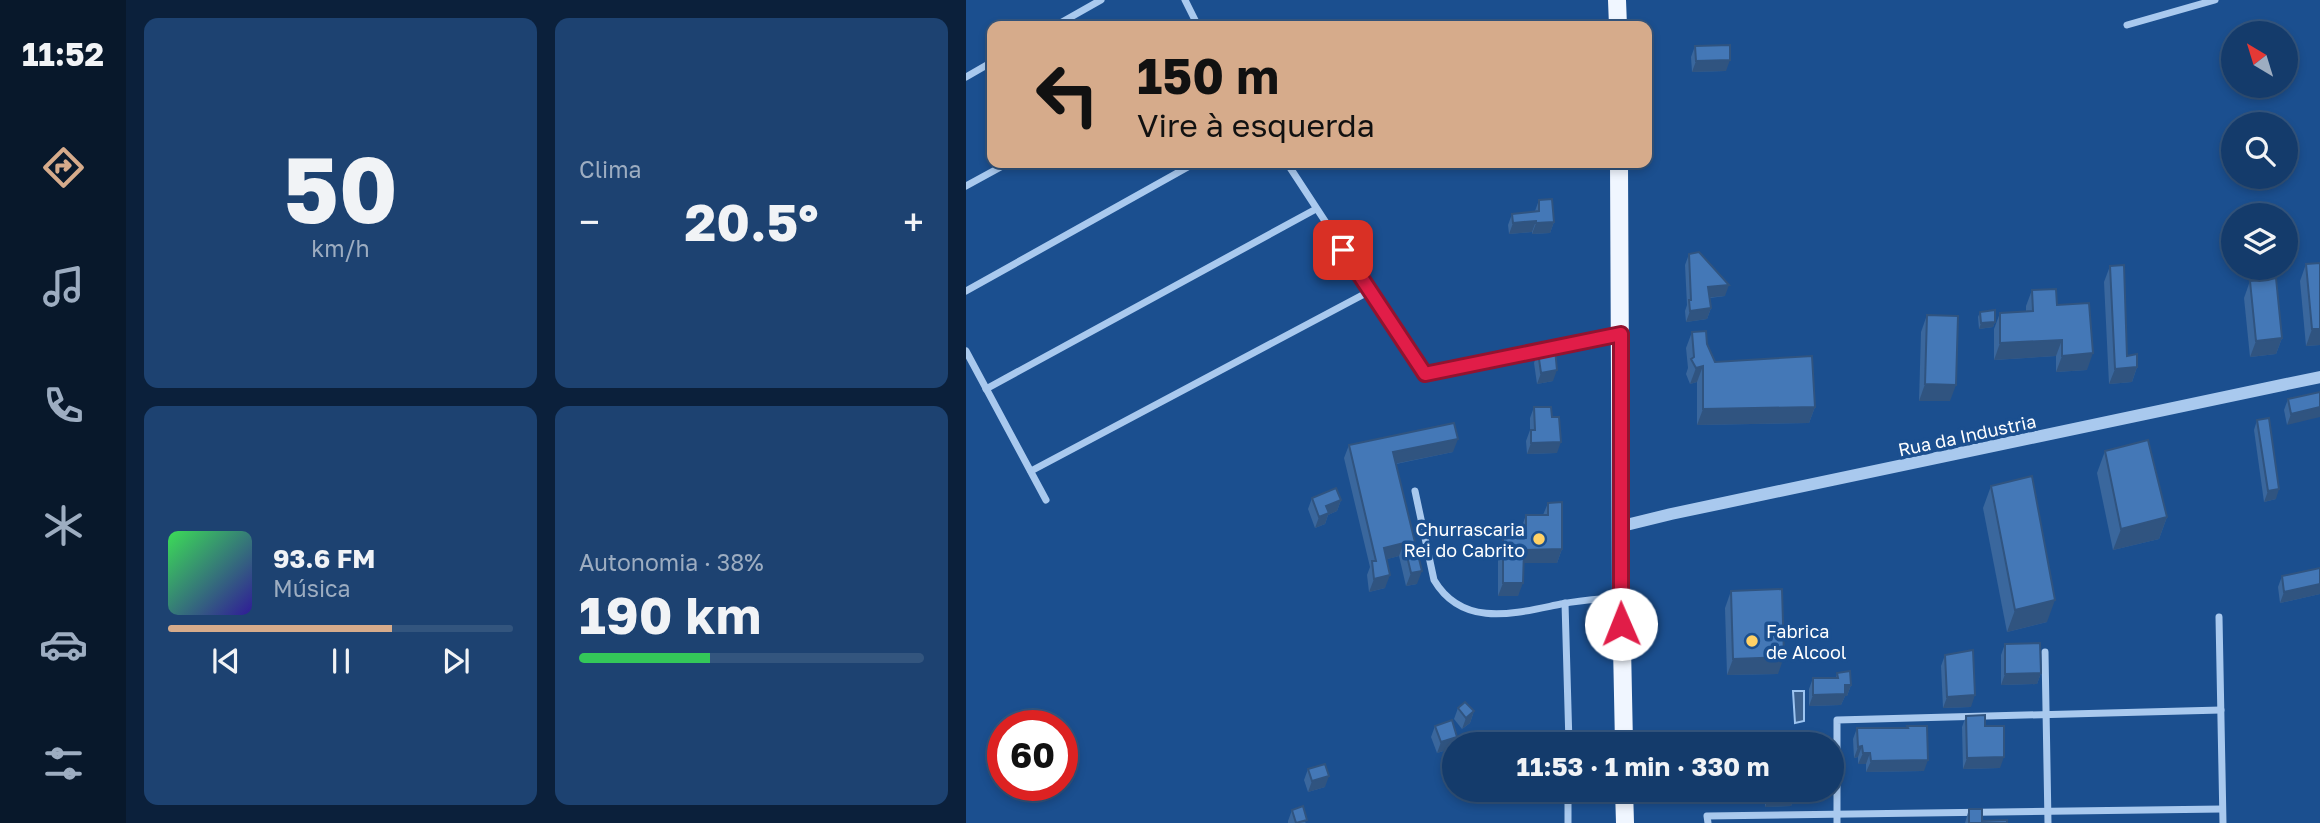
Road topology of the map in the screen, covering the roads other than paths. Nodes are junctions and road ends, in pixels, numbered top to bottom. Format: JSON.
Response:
{"nodes":[{"id":1,"x":1101,"y":0,"type":"edge"},
{"id":2,"x":1185,"y":0,"type":"edge"},
{"id":3,"x":1617,"y":0,"type":"edge"},
{"id":4,"x":2215,"y":0,"type":"edge"},
{"id":5,"x":1064,"y":21,"type":"edge"},
{"id":6,"x":1196,"y":21,"type":"edge"},
{"id":7,"x":1618,"y":21,"type":"edge"},
{"id":8,"x":2127,"y":25,"type":"dead end"},
{"id":9,"x":987,"y":65,"type":"edge"},
{"id":10,"x":966,"y":76,"type":"edge"},
{"id":11,"x":999,"y":168,"type":"edge"},
{"id":12,"x":1186,"y":168,"type":"edge"},
{"id":13,"x":1290,"y":168,"type":"edge"},
{"id":14,"x":1619,"y":168,"type":"edge"},
{"id":15,"x":966,"y":186,"type":"edge"},
{"id":16,"x":1315,"y":209,"type":"junction"},
{"id":17,"x":966,"y":291,"type":"edge"},
{"id":18,"x":1370,"y":292,"type":"junction"},
{"id":19,"x":1621,"y":334,"type":"junction"},
{"id":20,"x":966,"y":351,"type":"edge"},
{"id":21,"x":2320,"y":377,"type":"edge"},
{"id":22,"x":986,"y":388,"type":"junction"},
{"id":23,"x":1031,"y":471,"type":"junction"},
{"id":24,"x":1415,"y":491,"type":"dead end"},
{"id":25,"x":1046,"y":500,"type":"dead end"},
{"id":26,"x":1622,"y":526,"type":"junction"},
{"id":27,"x":1620,"y":597,"type":"junction"},
{"id":28,"x":1564,"y":603,"type":"junction"},
{"id":29,"x":2219,"y":617,"type":"dead end"},
{"id":30,"x":2045,"y":652,"type":"dead end"},
{"id":31,"x":2221,"y":710,"type":"junction"},
{"id":32,"x":2047,"y":716,"type":"junction"},
{"id":33,"x":1569,"y":732,"type":"edge"},
{"id":34,"x":1624,"y":732,"type":"edge"},
{"id":35,"x":1569,"y":802,"type":"edge"},
{"id":36,"x":1624,"y":802,"type":"edge"},
{"id":37,"x":2048,"y":810,"type":"junction"},
{"id":38,"x":2222,"y":810,"type":"junction"},
{"id":39,"x":1837,"y":813,"type":"junction"},
{"id":40,"x":1568,"y":823,"type":"edge"},
{"id":41,"x":1625,"y":823,"type":"edge"},
{"id":42,"x":1708,"y":823,"type":"edge"},
{"id":43,"x":1837,"y":823,"type":"edge"},
{"id":44,"x":2048,"y":823,"type":"edge"},
{"id":45,"x":2223,"y":823,"type":"edge"}],
"edges":[{"from":1,"to":5,"type":"street"},
{"from":2,"to":6,"type":"street"},
{"from":3,"to":7,"type":"main road"},
{"from":4,"to":8,"type":"street"},
{"from":9,"to":10,"type":"street"},
{"from":11,"to":15,"type":"street"},
{"from":12,"to":17,"type":"street"},
{"from":13,"to":16,"type":"street"},
{"from":14,"to":19,"type":"main road"},
{"from":16,"to":18,"type":"street"},
{"from":16,"to":22,"type":"street"},
{"from":18,"to":19,"type":"street"},
{"from":18,"to":23,"type":"street"},
{"from":19,"to":26,"type":"main road"},
{"from":20,"to":22,"type":"street"},
{"from":21,"to":26,"type":"street","name":"Rua da Industria"},
{"from":22,"to":23,"type":"street"},
{"from":23,"to":25,"type":"street"},
{"from":24,"to":28,"type":"street"},
{"from":26,"to":27,"type":"main road"},
{"from":27,"to":28,"type":"street"},
{"from":27,"to":34,"type":"main road"},
{"from":28,"to":33,"type":"street"},
{"from":29,"to":31,"type":"street"},
{"from":30,"to":32,"type":"street"},
{"from":31,"to":32,"type":"street"},
{"from":31,"to":38,"type":"street"},
{"from":32,"to":37,"type":"street"},
{"from":32,"to":39,"type":"street"},
{"from":35,"to":40,"type":"street"},
{"from":36,"to":41,"type":"main road"},
{"from":37,"to":38,"type":"street"},
{"from":37,"to":39,"type":"street"},
{"from":37,"to":44,"type":"street"},
{"from":38,"to":45,"type":"street"},
{"from":39,"to":42,"type":"street"},
{"from":39,"to":43,"type":"street"}]}
